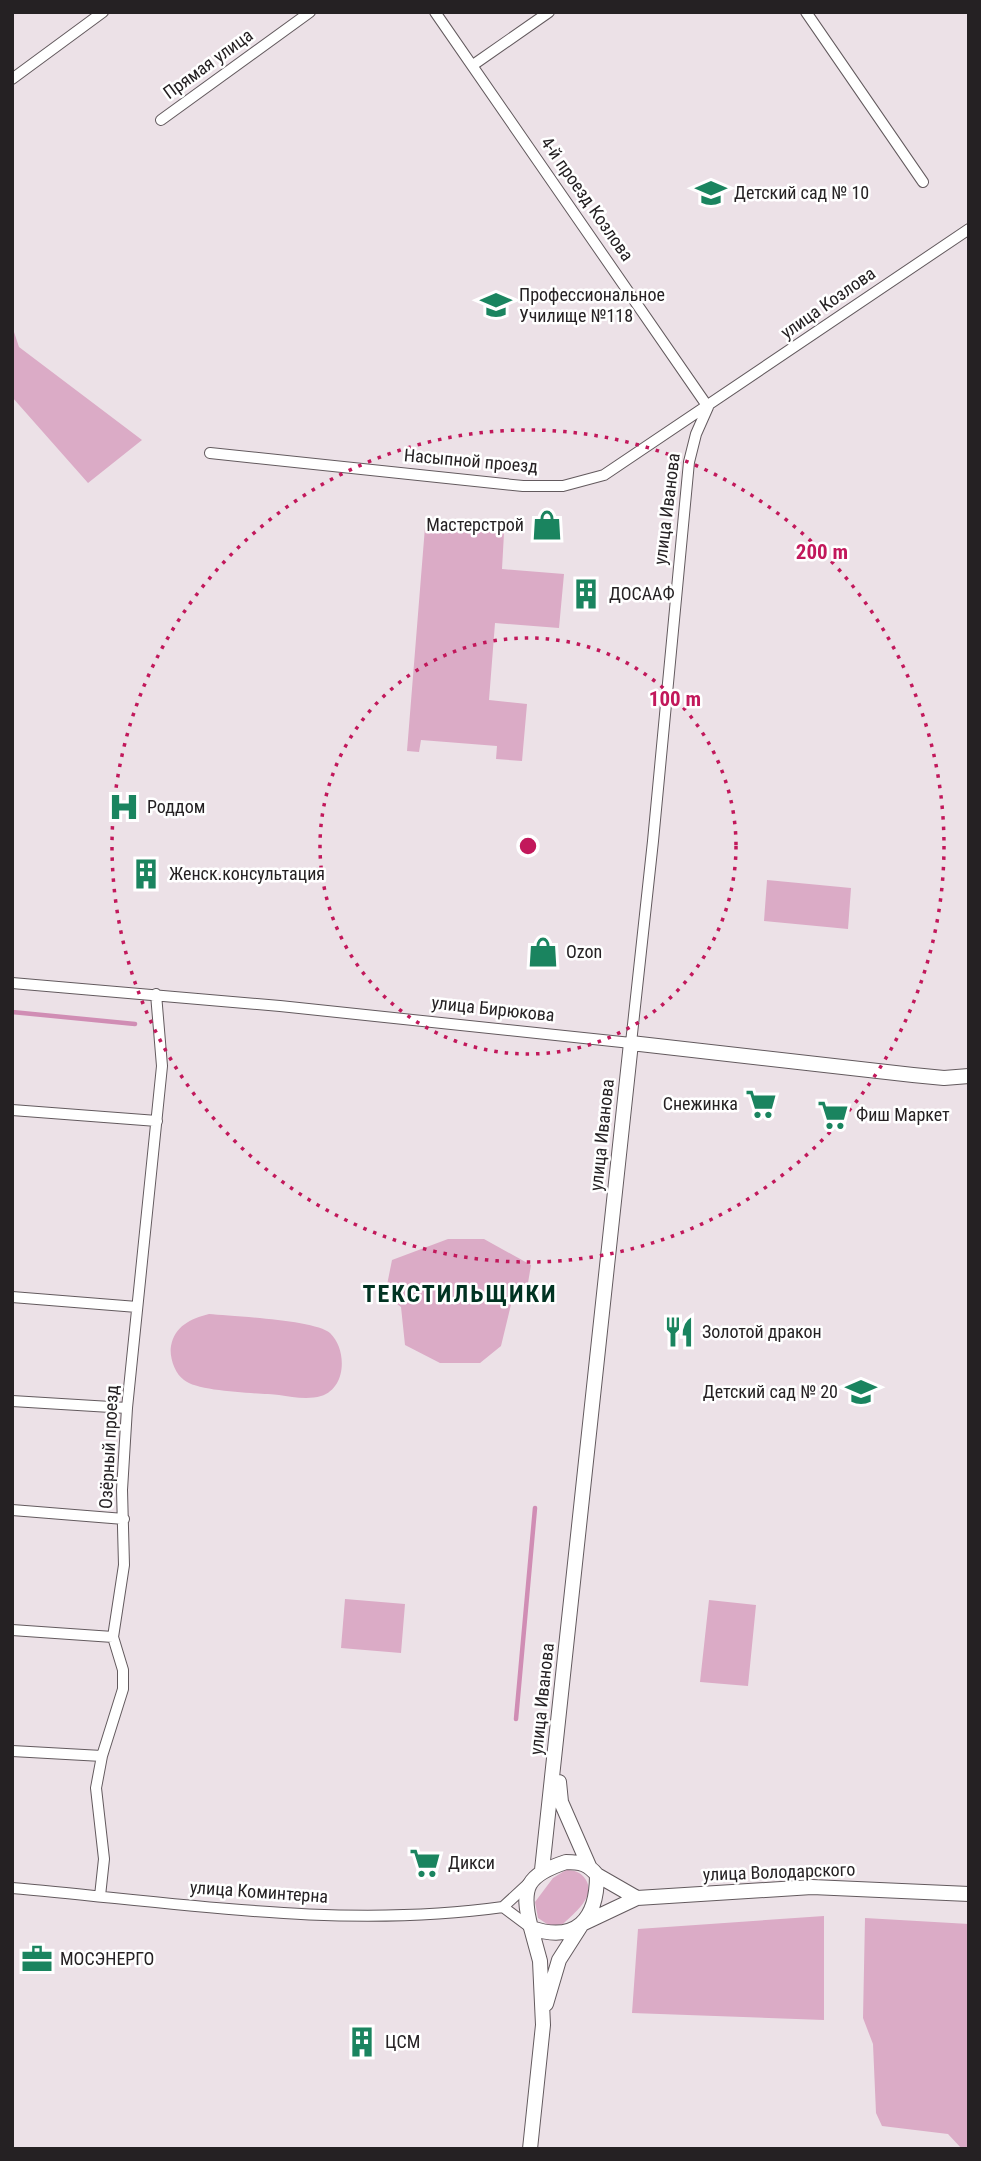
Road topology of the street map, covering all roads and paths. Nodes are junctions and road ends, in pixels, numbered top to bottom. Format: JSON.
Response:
{"nodes":[{"id":1,"x":103,"y":12,"type":"edge"},
{"id":2,"x":310,"y":12,"type":"edge"},
{"id":3,"x":435,"y":12,"type":"edge"},
{"id":4,"x":549,"y":12,"type":"edge"},
{"id":5,"x":806,"y":12,"type":"edge"},
{"id":6,"x":473,"y":65,"type":"junction"},
{"id":7,"x":12,"y":79,"type":"edge"},
{"id":8,"x":161,"y":120,"type":"dead end"},
{"id":9,"x":923,"y":182,"type":"dead end"},
{"id":10,"x":969,"y":229,"type":"edge"},
{"id":11,"x":708,"y":407,"type":"junction"},
{"id":12,"x":210,"y":453,"type":"dead end"},
{"id":13,"x":12,"y":984,"type":"edge"},
{"id":14,"x":156,"y":994,"type":"junction"},
{"id":15,"x":631,"y":1043,"type":"junction"},
{"id":16,"x":969,"y":1076,"type":"edge"},
{"id":17,"x":12,"y":1110,"type":"edge"},
{"id":18,"x":157,"y":1121,"type":"junction"},
{"id":19,"x":12,"y":1297,"type":"edge"},
{"id":20,"x":138,"y":1307,"type":"junction"},
{"id":21,"x":12,"y":1401,"type":"edge"},
{"id":22,"x":127,"y":1408,"type":"junction"},
{"id":23,"x":12,"y":1510,"type":"edge"},
{"id":24,"x":124,"y":1519,"type":"junction"},
{"id":25,"x":12,"y":1630,"type":"edge"},
{"id":26,"x":113,"y":1637,"type":"junction"},
{"id":27,"x":12,"y":1751,"type":"edge"},
{"id":28,"x":556,"y":1752,"type":"junction"},
{"id":29,"x":102,"y":1756,"type":"junction"},
{"id":30,"x":593,"y":1870,"type":"junction"},
{"id":31,"x":537,"y":1875,"type":"junction"},
{"id":32,"x":12,"y":1888,"type":"edge"},
{"id":33,"x":969,"y":1894,"type":"edge"},
{"id":34,"x":100,"y":1896,"type":"junction"},
{"id":35,"x":636,"y":1898,"type":"junction"},
{"id":36,"x":503,"y":1907,"type":"junction"},
{"id":37,"x":582,"y":1924,"type":"junction"},
{"id":38,"x":531,"y":1928,"type":"junction"},
{"id":39,"x":542,"y":2017,"type":"junction"},
{"id":40,"x":530,"y":2149,"type":"edge"}],
"edges":[{"from":1,"to":7,"type":"street"},
{"from":2,"to":8,"type":"street","name":"Прямая улица"},
{"from":3,"to":6,"type":"street","name":"4-й проезд Козлова"},
{"from":4,"to":6,"type":"street"},
{"from":5,"to":9,"type":"street"},
{"from":6,"to":11,"type":"street","name":"4-й проезд Козлова"},
{"from":10,"to":11,"type":"street","name":"улица Козлова"},
{"from":11,"to":12,"type":"street","name":"Насыпной проезд"},
{"from":11,"to":15,"type":"street","name":"улица Иванова"},
{"from":13,"to":14,"type":"street","name":"улица Бирюкова"},
{"from":14,"to":15,"type":"street","name":"улица Бирюкова"},
{"from":14,"to":18,"type":"street","name":"Озёрный проезд"},
{"from":15,"to":16,"type":"street","name":"улица Бирюкова"},
{"from":15,"to":28,"type":"street","name":"улица Иванова"},
{"from":17,"to":18,"type":"street"},
{"from":18,"to":20,"type":"street","name":"Озёрный проезд"},
{"from":19,"to":20,"type":"street"},
{"from":20,"to":22,"type":"street","name":"Озёрный проезд"},
{"from":21,"to":22,"type":"street"},
{"from":22,"to":24,"type":"street","name":"Озёрный проезд"},
{"from":23,"to":24,"type":"street"},
{"from":24,"to":26,"type":"street","name":"Озёрный проезд"},
{"from":25,"to":26,"type":"street"},
{"from":26,"to":29,"type":"street","name":"Озёрный проезд"},
{"from":27,"to":29,"type":"street"},
{"from":28,"to":30,"type":"street"},
{"from":28,"to":31,"type":"street","name":"улица Иванова"},
{"from":29,"to":34,"type":"street","name":"Озёрный проезд"},
{"from":30,"to":31,"type":"street"},
{"from":30,"to":35,"type":"street"},
{"from":30,"to":37,"type":"street"},
{"from":31,"to":36,"type":"street"},
{"from":31,"to":38,"type":"street"},
{"from":32,"to":34,"type":"street","name":"улица Коминтерна"},
{"from":33,"to":35,"type":"street","name":"улица Володарского"},
{"from":34,"to":36,"type":"street","name":"улица Коминтерна"},
{"from":35,"to":37,"type":"street"},
{"from":36,"to":38,"type":"street"},
{"from":37,"to":38,"type":"street"},
{"from":37,"to":39,"type":"street"},
{"from":38,"to":39,"type":"street"},
{"from":39,"to":40,"type":"street"}]}
